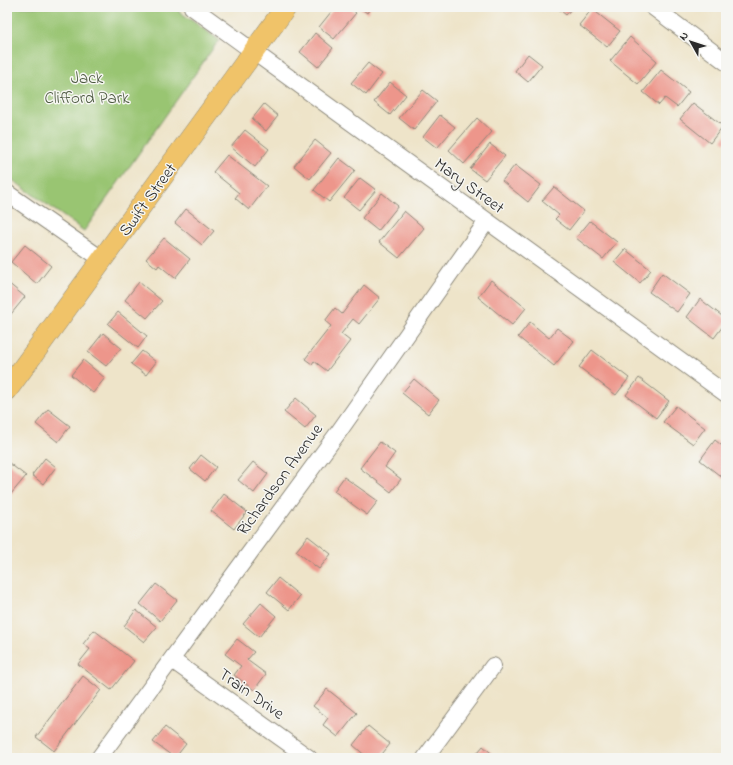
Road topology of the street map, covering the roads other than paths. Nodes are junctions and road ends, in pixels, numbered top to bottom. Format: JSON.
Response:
{"nodes":[{"id":1,"x":192,"y":7,"type":"edge"},
{"id":2,"x":286,"y":7,"type":"edge"},
{"id":3,"x":653,"y":7,"type":"edge"},
{"id":4,"x":254,"y":52,"type":"junction"},
{"id":5,"x":726,"y":62,"type":"edge"},
{"id":6,"x":7,"y":193,"type":"edge"},
{"id":7,"x":487,"y":221,"type":"junction"},
{"id":8,"x":103,"y":260,"type":"junction"},
{"id":9,"x":7,"y":390,"type":"edge"},
{"id":10,"x":726,"y":394,"type":"edge"},
{"id":11,"x":172,"y":660,"type":"junction"},
{"id":12,"x":493,"y":666,"type":"dead end"},
{"id":13,"x":99,"y":758,"type":"edge"},
{"id":14,"x":309,"y":758,"type":"edge"},
{"id":15,"x":425,"y":758,"type":"edge"}],
"edges":[{"from":1,"to":4,"type":"street","name":"Mary Street"},
{"from":2,"to":4,"type":"main road","name":"Swift Street"},
{"from":3,"to":5,"type":"street"},
{"from":4,"to":7,"type":"street","name":"Mary Street"},
{"from":4,"to":8,"type":"main road","name":"Swift Street"},
{"from":6,"to":8,"type":"street"},
{"from":7,"to":10,"type":"street","name":"Mary Street"},
{"from":7,"to":11,"type":"street","name":"Richardson Avenue"},
{"from":8,"to":9,"type":"main road","name":"Swift Street"},
{"from":11,"to":13,"type":"street","name":"Richardson Avenue"},
{"from":11,"to":14,"type":"street","name":"Train Drive"},
{"from":12,"to":15,"type":"street"}]}
